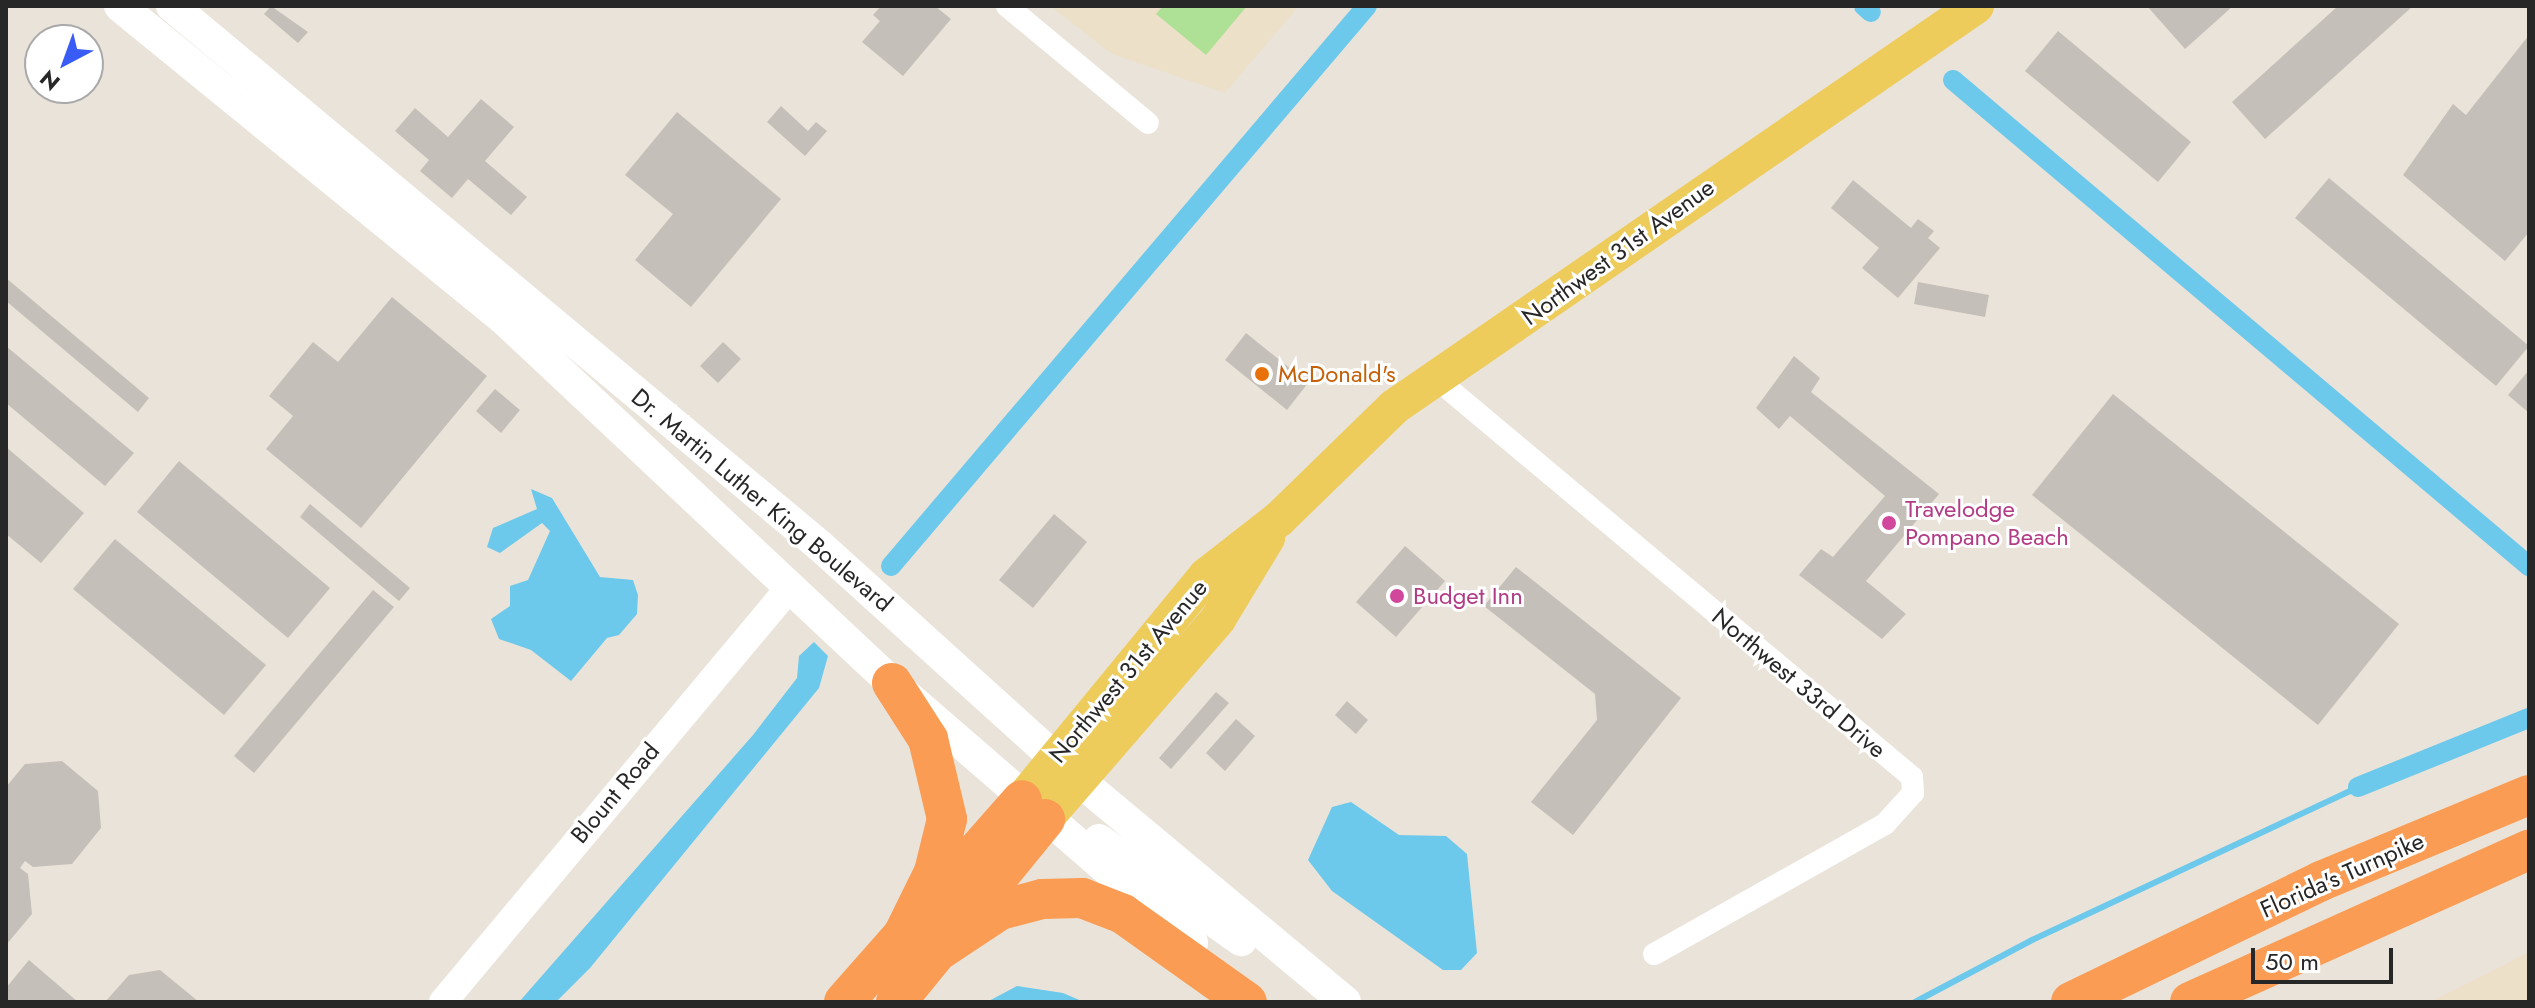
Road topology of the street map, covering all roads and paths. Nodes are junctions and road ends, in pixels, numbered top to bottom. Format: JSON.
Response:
{"nodes":[{"id":1,"x":120,"y":6,"type":"edge"},
{"id":2,"x":172,"y":6,"type":"edge"},
{"id":3,"x":1007,"y":6,"type":"edge"},
{"id":4,"x":1976,"y":6,"type":"edge"},
{"id":5,"x":1148,"y":123,"type":"dead end"},
{"id":6,"x":271,"y":130,"type":"junction"},
{"id":7,"x":383,"y":180,"type":"junction"},
{"id":8,"x":355,"y":198,"type":"junction"},
{"id":9,"x":478,"y":259,"type":"junction"},
{"id":10,"x":1439,"y":381,"type":"junction"},
{"id":11,"x":791,"y":586,"type":"junction"},
{"id":12,"x":892,"y":683,"type":"junction"},
{"id":13,"x":1067,"y":769,"type":"junction"},
{"id":14,"x":2529,"y":795,"type":"edge"},
{"id":15,"x":1034,"y":810,"type":"junction"},
{"id":16,"x":2529,"y":850,"type":"edge"},
{"id":17,"x":901,"y":939,"type":"junction"},
{"id":18,"x":941,"y":949,"type":"junction"},
{"id":19,"x":1654,"y":954,"type":"dead end"},
{"id":20,"x":1340,"y":998,"type":"edge"},
{"id":21,"x":443,"y":1002,"type":"edge"},
{"id":22,"x":844,"y":1002,"type":"edge"},
{"id":23,"x":896,"y":1002,"type":"edge"},
{"id":24,"x":1247,"y":1002,"type":"edge"},
{"id":25,"x":1262,"y":1002,"type":"edge"},
{"id":26,"x":2071,"y":1002,"type":"edge"},
{"id":27,"x":2190,"y":1002,"type":"edge"}],
"edges":[{"from":1,"to":6,"type":"main road","name":"Dr. Martin Luther King Boulevard"},
{"from":2,"to":7,"type":"main road","name":"Dr. Martin Luther King Boulevard"},
{"from":3,"to":5,"type":"street"},
{"from":4,"to":10,"type":"main road","name":"Northwest 31st Avenue"},
{"from":6,"to":7,"type":"main road"},
{"from":6,"to":8,"type":"main road","name":"Dr. Martin Luther King Boulevard"},
{"from":7,"to":9,"type":"main road","name":"Dr. Martin Luther King Boulevard"},
{"from":8,"to":9,"type":"main road"},
{"from":8,"to":11,"type":"main road","name":"Dr. Martin Luther King Boulevard"},
{"from":9,"to":13,"type":"main road","name":"Dr. Martin Luther King Boulevard"},
{"from":10,"to":13,"type":"main road","name":"Northwest 31st Avenue"},
{"from":10,"to":19,"type":"street","name":"Northwest 33rd Drive"},
{"from":11,"to":12,"type":"main road","name":"Dr. Martin Luther King Boulevard"},
{"from":11,"to":21,"type":"street","name":"Blount Road"},
{"from":12,"to":15,"type":"main road","name":"Dr. Martin Luther King Boulevard"},
{"from":12,"to":17,"type":"highway"},
{"from":13,"to":15,"type":"main road","name":"Northwest 31st Avenue"},
{"from":13,"to":20,"type":"main road","name":"Dr. Martin Luther King Boulevard"},
{"from":14,"to":26,"type":"highway","name":"Florida's Turnpike"},
{"from":15,"to":17,"type":"highway"},
{"from":15,"to":18,"type":"highway"},
{"from":15,"to":20,"type":"main road"},
{"from":15,"to":25,"type":"main road","name":"Dr. Martin Luther King Boulevard"},
{"from":16,"to":27,"type":"highway","name":"Florida's Turnpike"},
{"from":17,"to":22,"type":"highway"},
{"from":18,"to":23,"type":"highway"},
{"from":18,"to":24,"type":"highway"}]}
